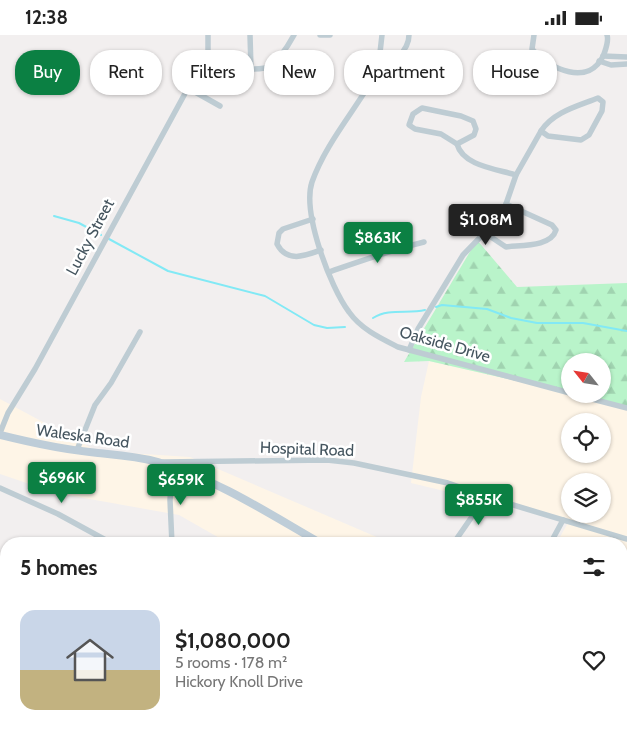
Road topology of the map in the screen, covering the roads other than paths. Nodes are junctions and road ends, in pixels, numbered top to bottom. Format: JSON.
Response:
{"nodes":[{"id":1,"x":208,"y":35,"type":"edge"},
{"id":2,"x":250,"y":35,"type":"edge"},
{"id":3,"x":294,"y":35,"type":"edge"},
{"id":4,"x":320,"y":35,"type":"edge"},
{"id":5,"x":330,"y":35,"type":"edge"},
{"id":6,"x":382,"y":35,"type":"edge"},
{"id":7,"x":409,"y":35,"type":"edge"},
{"id":8,"x":534,"y":35,"type":"edge"},
{"id":9,"x":607,"y":35,"type":"edge"},
{"id":10,"x":208,"y":50,"type":"edge"},
{"id":11,"x":250,"y":50,"type":"edge"},
{"id":12,"x":380,"y":50,"type":"edge"},
{"id":13,"x":403,"y":50,"type":"edge"},
{"id":14,"x":627,"y":57,"type":"edge"},
{"id":15,"x":601,"y":58,"type":"junction"},
{"id":16,"x":627,"y":64,"type":"edge"},
{"id":17,"x":254,"y":68,"type":"edge"},
{"id":18,"x":362,"y":95,"type":"edge"},
{"id":19,"x":220,"y":106,"type":"dead end"},
{"id":20,"x":541,"y":131,"type":"junction"},
{"id":21,"x":458,"y":144,"type":"junction"},
{"id":22,"x":516,"y":175,"type":"junction"},
{"id":23,"x":506,"y":204,"type":"junction"},
{"id":24,"x":313,"y":219,"type":"junction"},
{"id":25,"x":485,"y":233,"type":"junction"},
{"id":26,"x":424,"y":242,"type":"dead end"},
{"id":27,"x":322,"y":250,"type":"junction"},
{"id":28,"x":329,"y":272,"type":"junction"},
{"id":29,"x":140,"y":332,"type":"dead end"},
{"id":30,"x":409,"y":350,"type":"junction"},
{"id":31,"x":561,"y":390,"type":"edge"},
{"id":32,"x":608,"y":403,"type":"edge"},
{"id":33,"x":627,"y":408,"type":"edge"},
{"id":34,"x":0,"y":434,"type":"edge"},
{"id":35,"x":77,"y":450,"type":"junction"},
{"id":36,"x":156,"y":462,"type":"junction"},
{"id":37,"x":172,"y":467,"type":"junction"},
{"id":38,"x":0,"y":488,"type":"edge"},
{"id":39,"x":487,"y":495,"type":"junction"},
{"id":40,"x":561,"y":519,"type":"edge"},
{"id":41,"x":561,"y":523,"type":"edge"},
{"id":42,"x":573,"y":523,"type":"edge"},
{"id":43,"x":100,"y":537,"type":"edge"},
{"id":44,"x":172,"y":537,"type":"edge"},
{"id":45,"x":310,"y":537,"type":"edge"},
{"id":46,"x":458,"y":537,"type":"edge"},
{"id":47,"x":554,"y":537,"type":"edge"},
{"id":48,"x":620,"y":537,"type":"edge"}],
"edges":[{"from":1,"to":10,"type":"street"},
{"from":2,"to":11,"type":"street"},
{"from":3,"to":17,"type":"street"},
{"from":4,"to":5,"type":"street"},
{"from":6,"to":12,"type":"street","name":"Oakside Drive"},
{"from":7,"to":13,"type":"street","name":"Oakside Drive"},
{"from":8,"to":15,"type":"street"},
{"from":9,"to":15,"type":"street"},
{"from":14,"to":15,"type":"street"},
{"from":15,"to":16,"type":"street"},
{"from":18,"to":24,"type":"street","name":"Oakside Drive"},
{"from":19,"to":34,"type":"street","name":"Lucky Street"},
{"from":20,"to":20,"type":"street"},
{"from":20,"to":22,"type":"street"},
{"from":21,"to":21,"type":"street"},
{"from":21,"to":22,"type":"street"},
{"from":22,"to":23,"type":"street"},
{"from":23,"to":25,"type":"street"},
{"from":23,"to":25,"type":"street"},
{"from":24,"to":27,"type":"street","name":"Oakside Drive"},
{"from":24,"to":27,"type":"street"},
{"from":25,"to":30,"type":"street"},
{"from":26,"to":28,"type":"street"},
{"from":27,"to":28,"type":"street","name":"Oakside Drive"},
{"from":28,"to":30,"type":"street","name":"Oakside Drive"},
{"from":29,"to":35,"type":"street"},
{"from":30,"to":31,"type":"street","name":"Oakside Drive"},
{"from":32,"to":33,"type":"street","name":"Oakside Drive"},
{"from":34,"to":35,"type":"main road","name":"Waleska Road"},
{"from":35,"to":36,"type":"main road","name":"Waleska Road"},
{"from":36,"to":37,"type":"main road","name":"Waleska Road"},
{"from":36,"to":39,"type":"street","name":"Hospital Road"},
{"from":37,"to":44,"type":"street"},
{"from":37,"to":45,"type":"main road","name":"Waleska Road"},
{"from":38,"to":43,"type":"street"},
{"from":39,"to":40,"type":"street","name":"Hospital Road"},
{"from":39,"to":46,"type":"street"},
{"from":41,"to":47,"type":"street"},
{"from":42,"to":48,"type":"street","name":"Hospital Road"}]}
